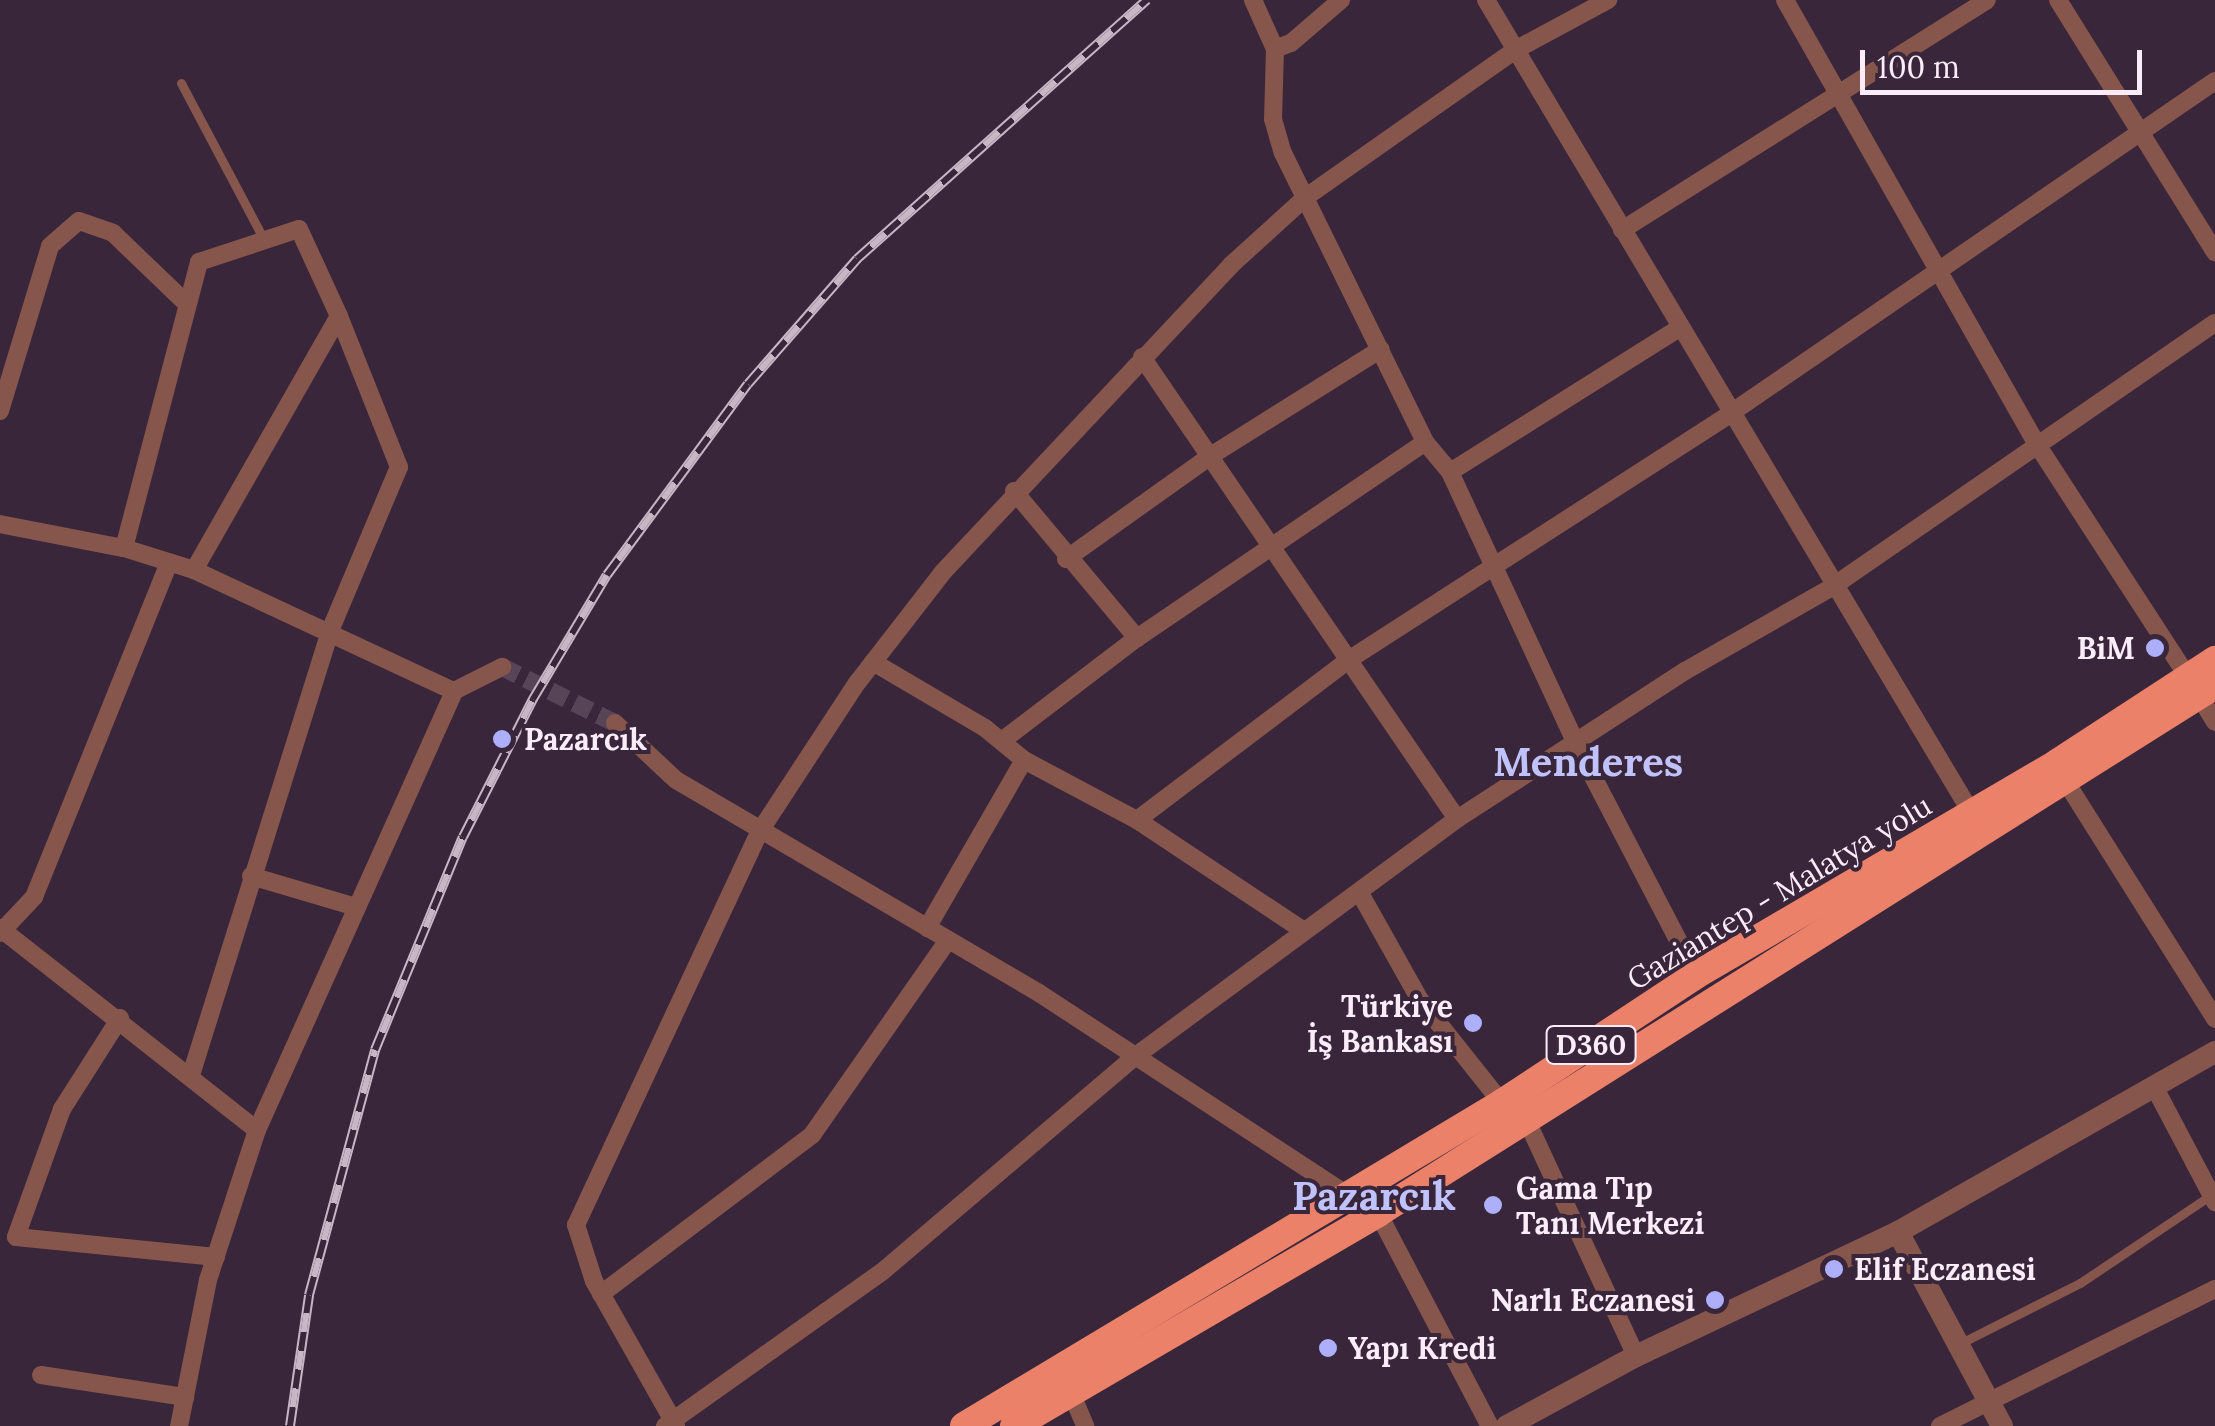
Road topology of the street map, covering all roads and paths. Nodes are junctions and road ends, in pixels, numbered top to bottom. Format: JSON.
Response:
{"nodes":[{"id":1,"x":1253,"y":0,"type":"edge"},
{"id":2,"x":1341,"y":0,"type":"edge"},
{"id":3,"x":1486,"y":0,"type":"edge"},
{"id":4,"x":1608,"y":0,"type":"edge"},
{"id":5,"x":1784,"y":0,"type":"edge"},
{"id":6,"x":1987,"y":0,"type":"edge"},
{"id":7,"x":2058,"y":0,"type":"edge"},
{"id":8,"x":1275,"y":49,"type":"junction"},
{"id":9,"x":1515,"y":50,"type":"junction"},
{"id":10,"x":2215,"y":81,"type":"edge"},
{"id":11,"x":181,"y":83,"type":"dead end"},
{"id":12,"x":1840,"y":96,"type":"junction"},
{"id":13,"x":2137,"y":135,"type":"junction"},
{"id":14,"x":1306,"y":197,"type":"junction"},
{"id":15,"x":1622,"y":230,"type":"junction"},
{"id":16,"x":264,"y":240,"type":"junction"},
{"id":17,"x":2215,"y":252,"type":"edge"},
{"id":18,"x":1938,"y":268,"type":"junction"},
{"id":19,"x":186,"y":302,"type":"junction"},
{"id":20,"x":339,"y":316,"type":"junction"},
{"id":21,"x":2215,"y":324,"type":"edge"},
{"id":22,"x":1680,"y":328,"type":"junction"},
{"id":23,"x":1381,"y":349,"type":"junction"},
{"id":24,"x":1142,"y":357,"type":"junction"},
{"id":25,"x":0,"y":412,"type":"edge"},
{"id":26,"x":1731,"y":413,"type":"junction"},
{"id":27,"x":1425,"y":442,"type":"junction"},
{"id":28,"x":2036,"y":443,"type":"junction"},
{"id":29,"x":1212,"y":455,"type":"junction"},
{"id":30,"x":1450,"y":472,"type":"junction"},
{"id":31,"x":1014,"y":490,"type":"junction"},
{"id":32,"x":0,"y":524,"type":"edge"},
{"id":33,"x":1271,"y":547,"type":"junction"},
{"id":34,"x":124,"y":548,"type":"junction"},
{"id":35,"x":1066,"y":559,"type":"junction"},
{"id":36,"x":168,"y":563,"type":"junction"},
{"id":37,"x":1492,"y":569,"type":"junction"},
{"id":38,"x":194,"y":570,"type":"junction"},
{"id":39,"x":1832,"y":587,"type":"junction"},
{"id":40,"x":330,"y":631,"type":"junction"},
{"id":41,"x":1137,"y":638,"type":"junction"},
{"id":42,"x":1350,"y":659,"type":"junction"},
{"id":43,"x":2215,"y":660,"type":"edge"},
{"id":44,"x":873,"y":662,"type":"junction"},
{"id":45,"x":502,"y":667,"type":"dead end"},
{"id":46,"x":2202,"y":688,"type":"edge"},
{"id":47,"x":454,"y":691,"type":"junction"},
{"id":48,"x":2215,"y":722,"type":"edge"},
{"id":49,"x":615,"y":724,"type":"tunnel mouth"},
{"id":50,"x":1003,"y":740,"type":"junction"},
{"id":51,"x":1576,"y":744,"type":"junction"},
{"id":52,"x":1024,"y":760,"type":"junction"},
{"id":53,"x":2066,"y":782,"type":"junction"},
{"id":54,"x":1972,"y":814,"type":"junction"},
{"id":55,"x":1457,"y":819,"type":"junction"},
{"id":56,"x":1136,"y":820,"type":"junction"},
{"id":57,"x":760,"y":831,"type":"junction"},
{"id":58,"x":250,"y":876,"type":"junction"},
{"id":59,"x":1361,"y":895,"type":"junction"},
{"id":60,"x":356,"y":908,"type":"junction"},
{"id":61,"x":927,"y":928,"type":"junction"},
{"id":62,"x":1,"y":930,"type":"edge"},
{"id":63,"x":1304,"y":932,"type":"junction"},
{"id":64,"x":948,"y":940,"type":"junction"},
{"id":65,"x":1696,"y":975,"type":"junction"},
{"id":66,"x":120,"y":1018,"type":"junction"},
{"id":67,"x":2215,"y":1019,"type":"edge"},
{"id":68,"x":2215,"y":1052,"type":"edge"},
{"id":69,"x":1137,"y":1054,"type":"junction"},
{"id":70,"x":191,"y":1075,"type":"junction"},
{"id":71,"x":2156,"y":1090,"type":"junction"},
{"id":72,"x":1502,"y":1103,"type":"junction"},
{"id":73,"x":1526,"y":1119,"type":"junction"},
{"id":74,"x":257,"y":1130,"type":"junction"},
{"id":75,"x":1345,"y":1193,"type":"junction"},
{"id":76,"x":2213,"y":1199,"type":"edge"},
{"id":77,"x":1378,"y":1213,"type":"junction"},
{"id":78,"x":1898,"y":1232,"type":"junction"},
{"id":79,"x":216,"y":1256,"type":"junction"},
{"id":80,"x":2215,"y":1289,"type":"edge"},
{"id":81,"x":601,"y":1294,"type":"junction"},
{"id":82,"x":1957,"y":1345,"type":"junction"},
{"id":83,"x":1636,"y":1356,"type":"junction"},
{"id":84,"x":42,"y":1375,"type":"dead end"},
{"id":85,"x":1070,"y":1390,"type":"junction"},
{"id":86,"x":184,"y":1397,"type":"junction"},
{"id":87,"x":1986,"y":1400,"type":"junction"},
{"id":88,"x":671,"y":1424,"type":"edge"},
{"id":89,"x":179,"y":1426,"type":"edge"},
{"id":90,"x":964,"y":1426,"type":"edge"},
{"id":91,"x":1014,"y":1426,"type":"edge"},
{"id":92,"x":1086,"y":1426,"type":"edge"},
{"id":93,"x":1490,"y":1426,"type":"edge"},
{"id":94,"x":1507,"y":1426,"type":"edge"},
{"id":95,"x":1940,"y":1426,"type":"edge"},
{"id":96,"x":2002,"y":1426,"type":"edge"}],
"edges":[{"from":1,"to":8,"type":"street"},
{"from":2,"to":8,"type":"street"},
{"from":3,"to":9,"type":"street"},
{"from":4,"to":9,"type":"street"},
{"from":5,"to":12,"type":"street"},
{"from":6,"to":12,"type":"street"},
{"from":7,"to":13,"type":"street"},
{"from":8,"to":14,"type":"street"},
{"from":9,"to":14,"type":"street"},
{"from":9,"to":15,"type":"street"},
{"from":10,"to":13,"type":"street"},
{"from":11,"to":16,"type":"lane"},
{"from":12,"to":15,"type":"street"},
{"from":12,"to":18,"type":"street"},
{"from":13,"to":17,"type":"street"},
{"from":13,"to":18,"type":"street"},
{"from":14,"to":23,"type":"street"},
{"from":14,"to":24,"type":"street"},
{"from":15,"to":22,"type":"street"},
{"from":16,"to":19,"type":"street"},
{"from":16,"to":20,"type":"street"},
{"from":18,"to":26,"type":"street"},
{"from":18,"to":28,"type":"street"},
{"from":19,"to":25,"type":"street"},
{"from":19,"to":34,"type":"street"},
{"from":20,"to":38,"type":"street"},
{"from":20,"to":40,"type":"street"},
{"from":21,"to":28,"type":"street"},
{"from":22,"to":26,"type":"street"},
{"from":22,"to":30,"type":"street"},
{"from":23,"to":27,"type":"street"},
{"from":23,"to":29,"type":"street"},
{"from":24,"to":29,"type":"street"},
{"from":24,"to":31,"type":"street"},
{"from":26,"to":37,"type":"street"},
{"from":26,"to":39,"type":"street"},
{"from":27,"to":30,"type":"street"},
{"from":27,"to":33,"type":"street"},
{"from":28,"to":39,"type":"street"},
{"from":28,"to":46,"type":"street"},
{"from":29,"to":33,"type":"street"},
{"from":29,"to":35,"type":"street"},
{"from":30,"to":37,"type":"street"},
{"from":31,"to":35,"type":"street"},
{"from":31,"to":44,"type":"street"},
{"from":32,"to":34,"type":"street"},
{"from":33,"to":41,"type":"street"},
{"from":33,"to":42,"type":"street"},
{"from":34,"to":36,"type":"street"},
{"from":35,"to":41,"type":"street"},
{"from":36,"to":38,"type":"street"},
{"from":36,"to":62,"type":"street"},
{"from":37,"to":42,"type":"street"},
{"from":37,"to":51,"type":"street"},
{"from":38,"to":40,"type":"street"},
{"from":39,"to":51,"type":"street"},
{"from":39,"to":54,"type":"street"},
{"from":40,"to":47,"type":"street"},
{"from":40,"to":58,"type":"street"},
{"from":41,"to":50,"type":"street"},
{"from":42,"to":55,"type":"street"},
{"from":42,"to":56,"type":"street"},
{"from":43,"to":46,"type":"highway","name":"Gaziantep - Malatya yolu","number":"D360"},
{"from":44,"to":50,"type":"street"},
{"from":44,"to":57,"type":"street"},
{"from":45,"to":47,"type":"street"},
{"from":46,"to":48,"type":"street"},
{"from":46,"to":53,"type":"highway","name":"Gaziantep - Malatya yolu","number":"D360"},
{"from":46,"to":54,"type":"highway","name":"Gaziantep - Malatya yolu","number":"D360"},
{"from":47,"to":60,"type":"street"},
{"from":49,"to":57,"type":"street"},
{"from":50,"to":52,"type":"street"},
{"from":51,"to":55,"type":"street"},
{"from":51,"to":65,"type":"street"},
{"from":52,"to":56,"type":"street"},
{"from":52,"to":61,"type":"street"},
{"from":53,"to":67,"type":"street"},
{"from":53,"to":73,"type":"highway","name":"Gaziantep - Malatya yolu","number":"D360"},
{"from":54,"to":65,"type":"highway","name":"Gaziantep - Malatya yolu","number":"D360"},
{"from":55,"to":59,"type":"street"},
{"from":56,"to":63,"type":"street"},
{"from":57,"to":61,"type":"street"},
{"from":57,"to":81,"type":"street"},
{"from":58,"to":60,"type":"street"},
{"from":58,"to":70,"type":"street"},
{"from":59,"to":63,"type":"street"},
{"from":59,"to":72,"type":"street"},
{"from":60,"to":74,"type":"street"},
{"from":61,"to":64,"type":"street"},
{"from":62,"to":66,"type":"street"},
{"from":63,"to":69,"type":"street"},
{"from":64,"to":69,"type":"street"},
{"from":64,"to":81,"type":"street"},
{"from":65,"to":72,"type":"highway","name":"Gaziantep - Malatya yolu","number":"D360"},
{"from":66,"to":70,"type":"street"},
{"from":66,"to":79,"type":"street"},
{"from":68,"to":71,"type":"street"},
{"from":69,"to":75,"type":"street"},
{"from":69,"to":88,"type":"street"},
{"from":70,"to":74,"type":"street"},
{"from":71,"to":76,"type":"street"},
{"from":71,"to":78,"type":"street"},
{"from":72,"to":75,"type":"highway","name":"Gaziantep - Malatya yolu","number":"D360"},
{"from":73,"to":77,"type":"highway","name":"Gaziantep - Malatya yolu","number":"D360"},
{"from":73,"to":83,"type":"street"},
{"from":74,"to":79,"type":"street"},
{"from":75,"to":90,"type":"highway","name":"Gaziantep - Malatya yolu","number":"D360"},
{"from":76,"to":82,"type":"lane"},
{"from":77,"to":85,"type":"highway","name":"Gaziantep - Malatya yolu","number":"D360"},
{"from":77,"to":93,"type":"street"},
{"from":78,"to":82,"type":"street"},
{"from":78,"to":83,"type":"street"},
{"from":79,"to":86,"type":"street"},
{"from":80,"to":87,"type":"street"},
{"from":81,"to":88,"type":"street"},
{"from":82,"to":87,"type":"street"},
{"from":83,"to":94,"type":"street"},
{"from":84,"to":86,"type":"street"},
{"from":85,"to":91,"type":"highway","name":"Gaziantep - Malatya yolu","number":"D360"},
{"from":85,"to":92,"type":"street"},
{"from":86,"to":89,"type":"street"},
{"from":87,"to":95,"type":"street"},
{"from":87,"to":96,"type":"street"}]}
